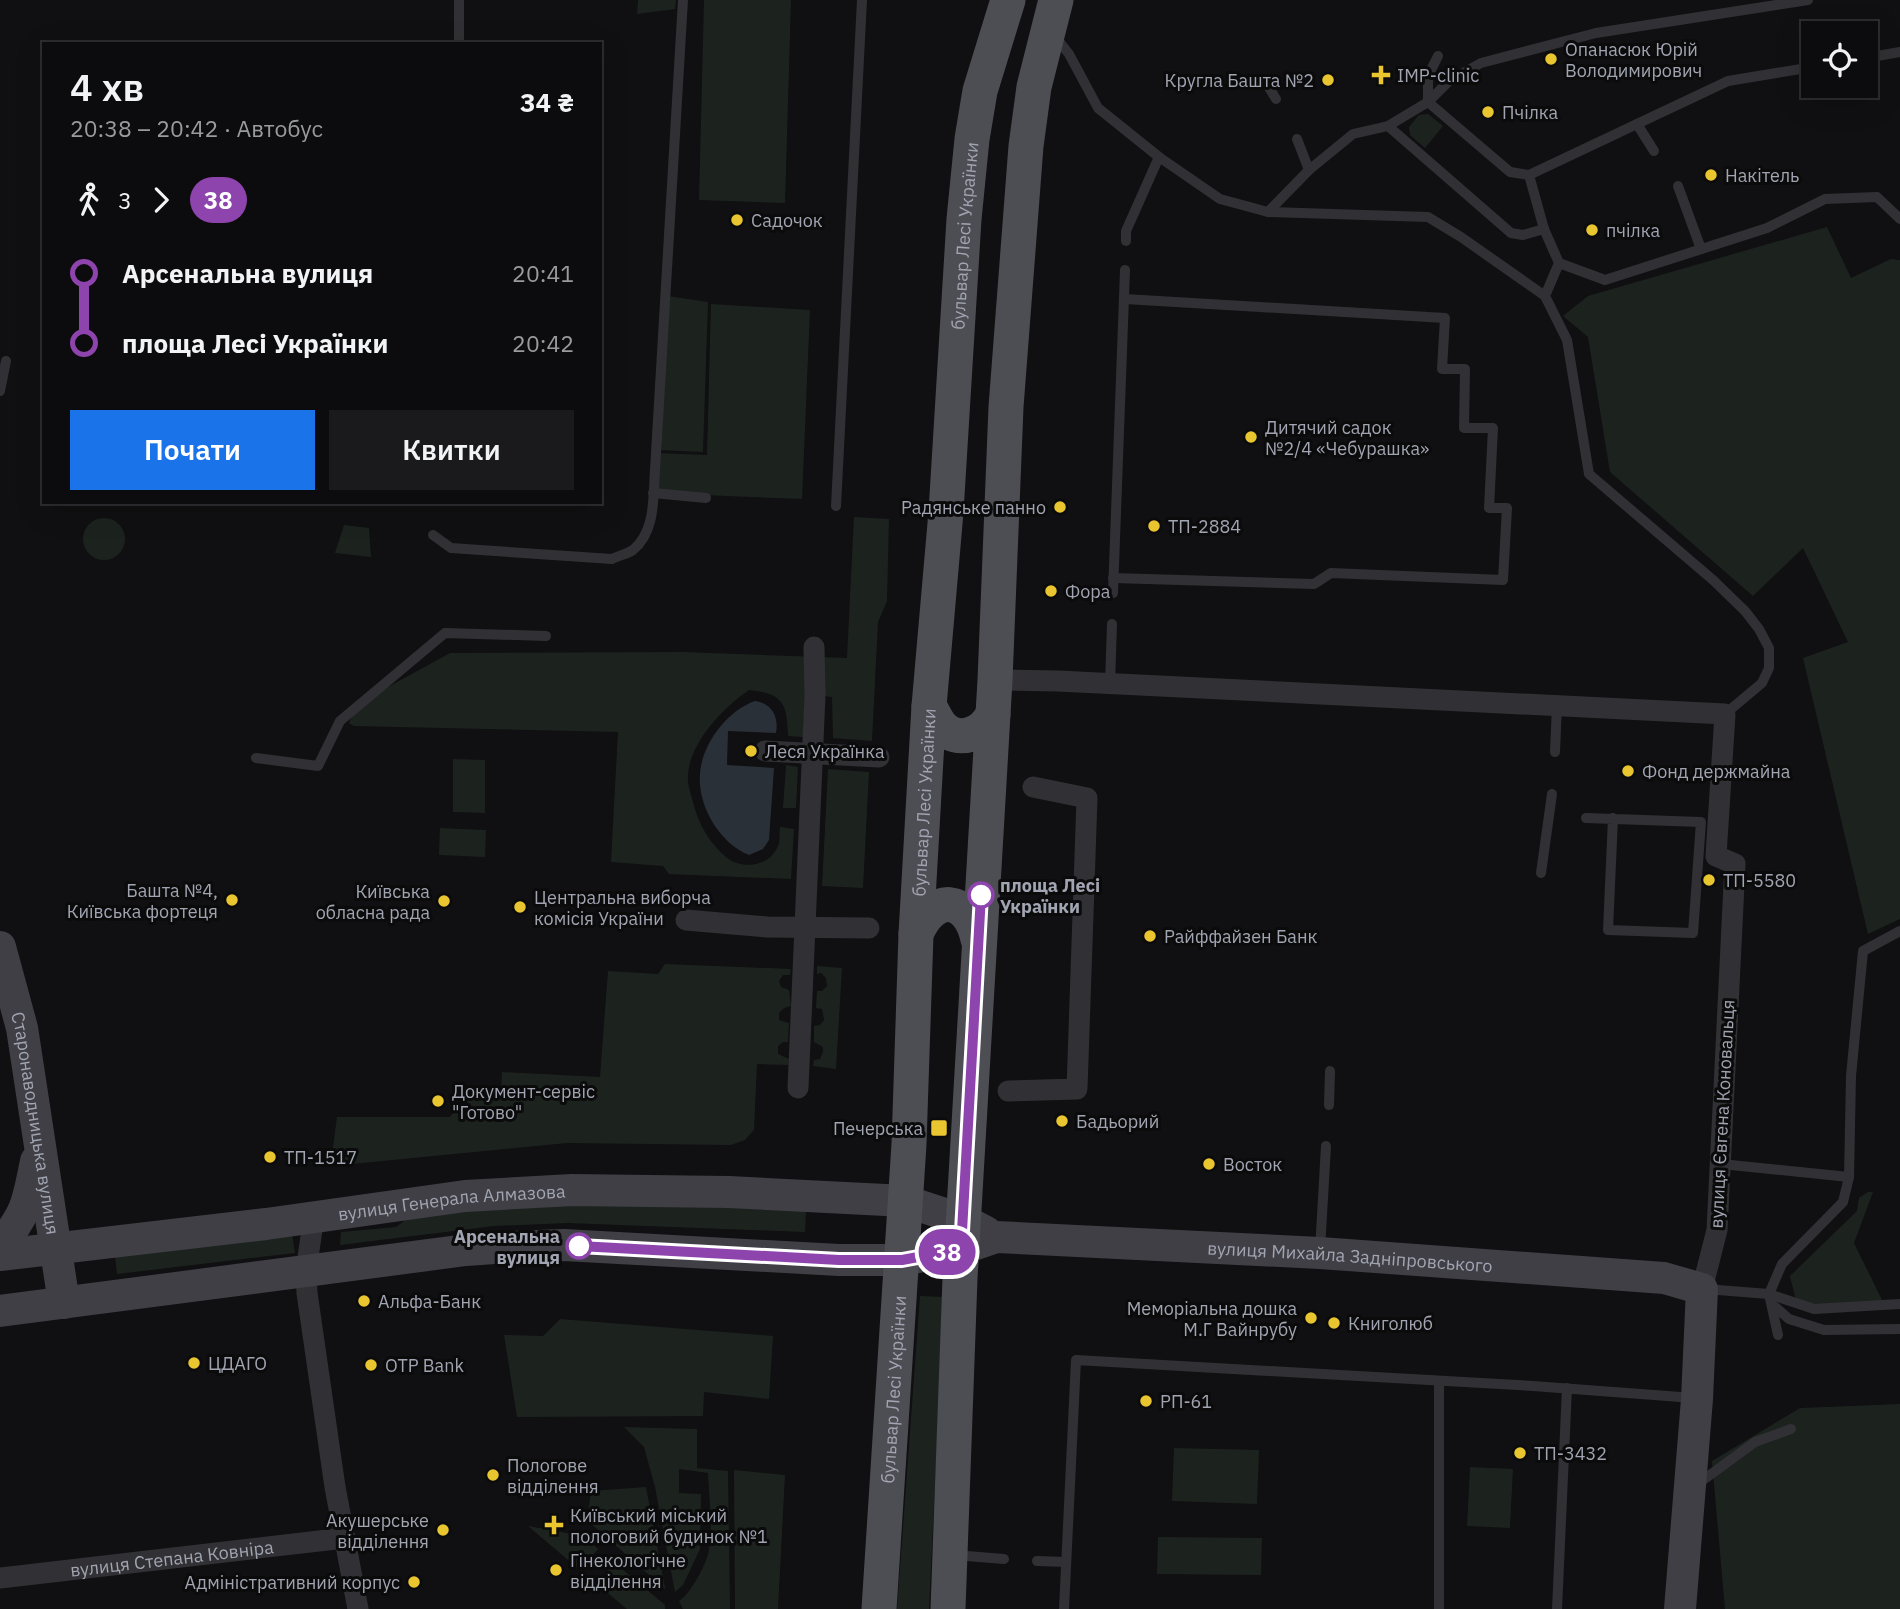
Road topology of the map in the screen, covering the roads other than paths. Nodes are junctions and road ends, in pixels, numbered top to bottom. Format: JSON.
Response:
{"nodes":[{"id":1,"x":459,"y":0,"type":"edge"},
{"id":2,"x":683,"y":0,"type":"edge"},
{"id":3,"x":862,"y":0,"type":"edge"},
{"id":4,"x":1008,"y":0,"type":"edge"},
{"id":5,"x":1808,"y":0,"type":"edge"},
{"id":6,"x":1052,"y":14,"type":"edge"},
{"id":7,"x":460,"y":42,"type":"edge"},
{"id":8,"x":1900,"y":52,"type":"edge"},
{"id":9,"x":1438,"y":56,"type":"dead end"},
{"id":10,"x":1878,"y":56,"type":"edge"},
{"id":11,"x":1801,"y":69,"type":"edge"},
{"id":12,"x":1265,"y":81,"type":"dead end"},
{"id":13,"x":1276,"y":99,"type":"dead end"},
{"id":14,"x":1428,"y":102,"type":"junction"},
{"id":15,"x":1637,"y":124,"type":"junction"},
{"id":16,"x":1388,"y":126,"type":"junction"},
{"id":17,"x":1297,"y":139,"type":"dead end"},
{"id":18,"x":1654,"y":150,"type":"dead end"},
{"id":19,"x":1159,"y":157,"type":"junction"},
{"id":20,"x":1309,"y":170,"type":"junction"},
{"id":21,"x":1529,"y":175,"type":"junction"},
{"id":22,"x":1678,"y":186,"type":"dead end"},
{"id":23,"x":1268,"y":212,"type":"junction"},
{"id":24,"x":1900,"y":219,"type":"edge"},
{"id":25,"x":1544,"y":229,"type":"junction"},
{"id":26,"x":1126,"y":241,"type":"dead end"},
{"id":27,"x":1701,"y":249,"type":"junction"},
{"id":28,"x":1559,"y":263,"type":"junction"},
{"id":29,"x":1125,"y":270,"type":"dead end"},
{"id":30,"x":1545,"y":296,"type":"junction"},
{"id":31,"x":1125,"y":299,"type":"junction"},
{"id":32,"x":6,"y":361,"type":"dead end"},
{"id":33,"x":0,"y":391,"type":"edge"},
{"id":34,"x":653,"y":493,"type":"junction"},
{"id":35,"x":706,"y":498,"type":"dead end"},
{"id":36,"x":836,"y":506,"type":"dead end"},
{"id":37,"x":433,"y":535,"type":"dead end"},
{"id":38,"x":1113,"y":578,"type":"junction"},
{"id":39,"x":1113,"y":593,"type":"dead end"},
{"id":40,"x":1112,"y":624,"type":"dead end"},
{"id":41,"x":546,"y":636,"type":"dead end"},
{"id":42,"x":814,"y":647,"type":"dead end"},
{"id":43,"x":1110,"y":684,"type":"junction"},
{"id":44,"x":994,"y":697,"type":"junction"},
{"id":45,"x":1557,"y":705,"type":"junction"},
{"id":46,"x":929,"y":706,"type":"junction"},
{"id":47,"x":1725,"y":713,"type":"junction"},
{"id":48,"x":765,"y":751,"type":"dead end"},
{"id":49,"x":1555,"y":752,"type":"dead end"},
{"id":50,"x":812,"y":754,"type":"junction"},
{"id":51,"x":879,"y":757,"type":"dead end"},
{"id":52,"x":256,"y":758,"type":"dead end"},
{"id":53,"x":1033,"y":787,"type":"dead end"},
{"id":54,"x":1552,"y":794,"type":"dead end"},
{"id":55,"x":1586,"y":818,"type":"dead end"},
{"id":56,"x":1613,"y":818,"type":"junction"},
{"id":57,"x":1541,"y":873,"type":"dead end"},
{"id":58,"x":686,"y":920,"type":"dead end"},
{"id":59,"x":805,"y":926,"type":"junction"},
{"id":60,"x":869,"y":928,"type":"dead end"},
{"id":61,"x":1900,"y":931,"type":"edge"},
{"id":62,"x":916,"y":934,"type":"junction"},
{"id":63,"x":978,"y":939,"type":"junction"},
{"id":64,"x":0,"y":947,"type":"edge"},
{"id":65,"x":6,"y":990,"type":"edge"},
{"id":66,"x":1330,"y":1071,"type":"dead end"},
{"id":67,"x":798,"y":1088,"type":"dead end"},
{"id":68,"x":1008,"y":1091,"type":"dead end"},
{"id":69,"x":1329,"y":1105,"type":"dead end"},
{"id":70,"x":40,"y":1139,"type":"junction"},
{"id":71,"x":1326,"y":1146,"type":"dead end"},
{"id":72,"x":1721,"y":1164,"type":"junction"},
{"id":73,"x":1849,"y":1177,"type":"junction"},
{"id":74,"x":905,"y":1201,"type":"junction"},
{"id":75,"x":314,"y":1216,"type":"junction"},
{"id":76,"x":962,"y":1235,"type":"junction"},
{"id":77,"x":0,"y":1246,"type":"edge"},
{"id":78,"x":56,"y":1249,"type":"junction"},
{"id":79,"x":1320,"y":1253,"type":"junction"},
{"id":80,"x":0,"y":1255,"type":"edge"},
{"id":81,"x":902,"y":1260,"type":"junction"},
{"id":82,"x":306,"y":1271,"type":"junction"},
{"id":83,"x":1702,"y":1289,"type":"junction"},
{"id":84,"x":1771,"y":1299,"type":"junction"},
{"id":85,"x":64,"y":1303,"type":"junction"},
{"id":86,"x":1900,"y":1304,"type":"edge"},
{"id":87,"x":0,"y":1311,"type":"edge"},
{"id":88,"x":1900,"y":1329,"type":"edge"},
{"id":89,"x":1778,"y":1335,"type":"dead end"},
{"id":90,"x":1439,"y":1381,"type":"junction"},
{"id":91,"x":1567,"y":1388,"type":"junction"},
{"id":92,"x":1698,"y":1399,"type":"junction"},
{"id":93,"x":1791,"y":1429,"type":"dead end"},
{"id":94,"x":1690,"y":1490,"type":"junction"},
{"id":95,"x":345,"y":1538,"type":"junction"},
{"id":96,"x":950,"y":1555,"type":"junction"},
{"id":97,"x":1004,"y":1559,"type":"dead end"},
{"id":98,"x":1037,"y":1561,"type":"dead end"},
{"id":99,"x":1066,"y":1562,"type":"junction"},
{"id":100,"x":0,"y":1578,"type":"edge"},
{"id":101,"x":358,"y":1609,"type":"edge"},
{"id":102,"x":879,"y":1609,"type":"edge"},
{"id":103,"x":948,"y":1609,"type":"edge"},
{"id":104,"x":1064,"y":1609,"type":"edge"},
{"id":105,"x":1439,"y":1609,"type":"edge"},
{"id":106,"x":1557,"y":1609,"type":"edge"},
{"id":107,"x":1680,"y":1609,"type":"edge"}],
"edges":[{"from":1,"to":7,"type":"lane"},
{"from":2,"to":34,"type":"lane"},
{"from":3,"to":36,"type":"lane"},
{"from":4,"to":46,"type":"main road","name":"бульвар Лесі Українки"},
{"from":5,"to":14,"type":"lane"},
{"from":6,"to":19,"type":"lane"},
{"from":6,"to":44,"type":"main road"},
{"from":8,"to":10,"type":"lane"},
{"from":9,"to":14,"type":"lane"},
{"from":11,"to":15,"type":"lane"},
{"from":12,"to":13,"type":"lane"},
{"from":14,"to":16,"type":"lane"},
{"from":14,"to":21,"type":"lane"},
{"from":15,"to":18,"type":"lane"},
{"from":15,"to":21,"type":"lane"},
{"from":16,"to":20,"type":"lane"},
{"from":16,"to":25,"type":"lane"},
{"from":17,"to":20,"type":"lane"},
{"from":19,"to":23,"type":"lane"},
{"from":19,"to":26,"type":"lane"},
{"from":20,"to":23,"type":"lane"},
{"from":21,"to":25,"type":"lane"},
{"from":22,"to":27,"type":"lane"},
{"from":23,"to":30,"type":"lane"},
{"from":24,"to":27,"type":"lane"},
{"from":25,"to":28,"type":"lane"},
{"from":27,"to":28,"type":"lane"},
{"from":28,"to":30,"type":"lane"},
{"from":29,"to":31,"type":"lane"},
{"from":30,"to":47,"type":"lane"},
{"from":31,"to":38,"type":"lane"},
{"from":31,"to":38,"type":"lane"},
{"from":32,"to":33,"type":"lane"},
{"from":34,"to":35,"type":"lane"},
{"from":34,"to":37,"type":"lane"},
{"from":38,"to":39,"type":"lane"},
{"from":40,"to":43,"type":"lane"},
{"from":41,"to":52,"type":"lane"},
{"from":42,"to":50,"type":"street"},
{"from":43,"to":44,"type":"street"},
{"from":43,"to":45,"type":"street"},
{"from":44,"to":46,"type":"main road"},
{"from":44,"to":63,"type":"main road"},
{"from":45,"to":47,"type":"street"},
{"from":45,"to":49,"type":"lane"},
{"from":46,"to":62,"type":"main road","name":"бульвар Лесі Українки"},
{"from":47,"to":72,"type":"street","name":"вулиця Євгена Коновальця"},
{"from":48,"to":50,"type":"street"},
{"from":50,"to":51,"type":"street"},
{"from":50,"to":59,"type":"street"},
{"from":53,"to":68,"type":"street"},
{"from":54,"to":57,"type":"lane"},
{"from":55,"to":56,"type":"lane"},
{"from":56,"to":56,"type":"lane"},
{"from":58,"to":59,"type":"street"},
{"from":59,"to":60,"type":"street"},
{"from":59,"to":67,"type":"street"},
{"from":61,"to":73,"type":"lane"},
{"from":62,"to":63,"type":"main road"},
{"from":62,"to":74,"type":"main road","name":"бульвар Лесі Українки"},
{"from":63,"to":76,"type":"main road"},
{"from":64,"to":65,"type":"main road","name":"Старонаводницька вулиця"},
{"from":65,"to":70,"type":"main road","name":"Старонаводницька вулиця"},
{"from":66,"to":69,"type":"lane"},
{"from":70,"to":77,"type":"main road"},
{"from":70,"to":78,"type":"main road","name":"Старонаводницька вулиця"},
{"from":71,"to":79,"type":"lane"},
{"from":72,"to":73,"type":"lane"},
{"from":72,"to":83,"type":"street","name":"вулиця Євгена Коновальця"},
{"from":73,"to":84,"type":"lane"},
{"from":74,"to":75,"type":"main road","name":"вулиця Генерала Алмазова"},
{"from":74,"to":76,"type":"main road"},
{"from":74,"to":81,"type":"main road","name":"бульвар Лесі Українки"},
{"from":75,"to":78,"type":"main road","name":"вулиця Генерала Алмазова"},
{"from":75,"to":82,"type":"street"},
{"from":76,"to":79,"type":"main road","name":"вулиця Михайла Задніпровського"},
{"from":76,"to":81,"type":"main road"},
{"from":76,"to":96,"type":"main road"},
{"from":78,"to":80,"type":"main road","name":"вулиця Генерала Алмазова"},
{"from":78,"to":85,"type":"main road","name":"Старонаводницька вулиця"},
{"from":79,"to":83,"type":"main road","name":"вулиця Михайла Задніпровського"},
{"from":81,"to":82,"type":"main road"},
{"from":81,"to":102,"type":"main road","name":"бульвар Лесі Українки"},
{"from":82,"to":85,"type":"main road"},
{"from":82,"to":95,"type":"street"},
{"from":83,"to":84,"type":"lane"},
{"from":83,"to":92,"type":"main road","name":"вулиця Євгена Коновальця"},
{"from":84,"to":86,"type":"lane"},
{"from":84,"to":88,"type":"lane"},
{"from":84,"to":89,"type":"lane"},
{"from":85,"to":87,"type":"main road"},
{"from":90,"to":91,"type":"lane"},
{"from":90,"to":99,"type":"lane"},
{"from":90,"to":105,"type":"lane"},
{"from":91,"to":92,"type":"lane"},
{"from":91,"to":106,"type":"lane"},
{"from":92,"to":94,"type":"main road","name":"вулиця Євгена Коновальця"},
{"from":93,"to":94,"type":"lane"},
{"from":94,"to":107,"type":"main road","name":"вулиця Євгена Коновальця"},
{"from":95,"to":100,"type":"street","name":"вулиця Степана Ковніра"},
{"from":95,"to":101,"type":"street"},
{"from":96,"to":97,"type":"lane"},
{"from":96,"to":103,"type":"main road"},
{"from":98,"to":99,"type":"lane"},
{"from":99,"to":104,"type":"lane"}]}
